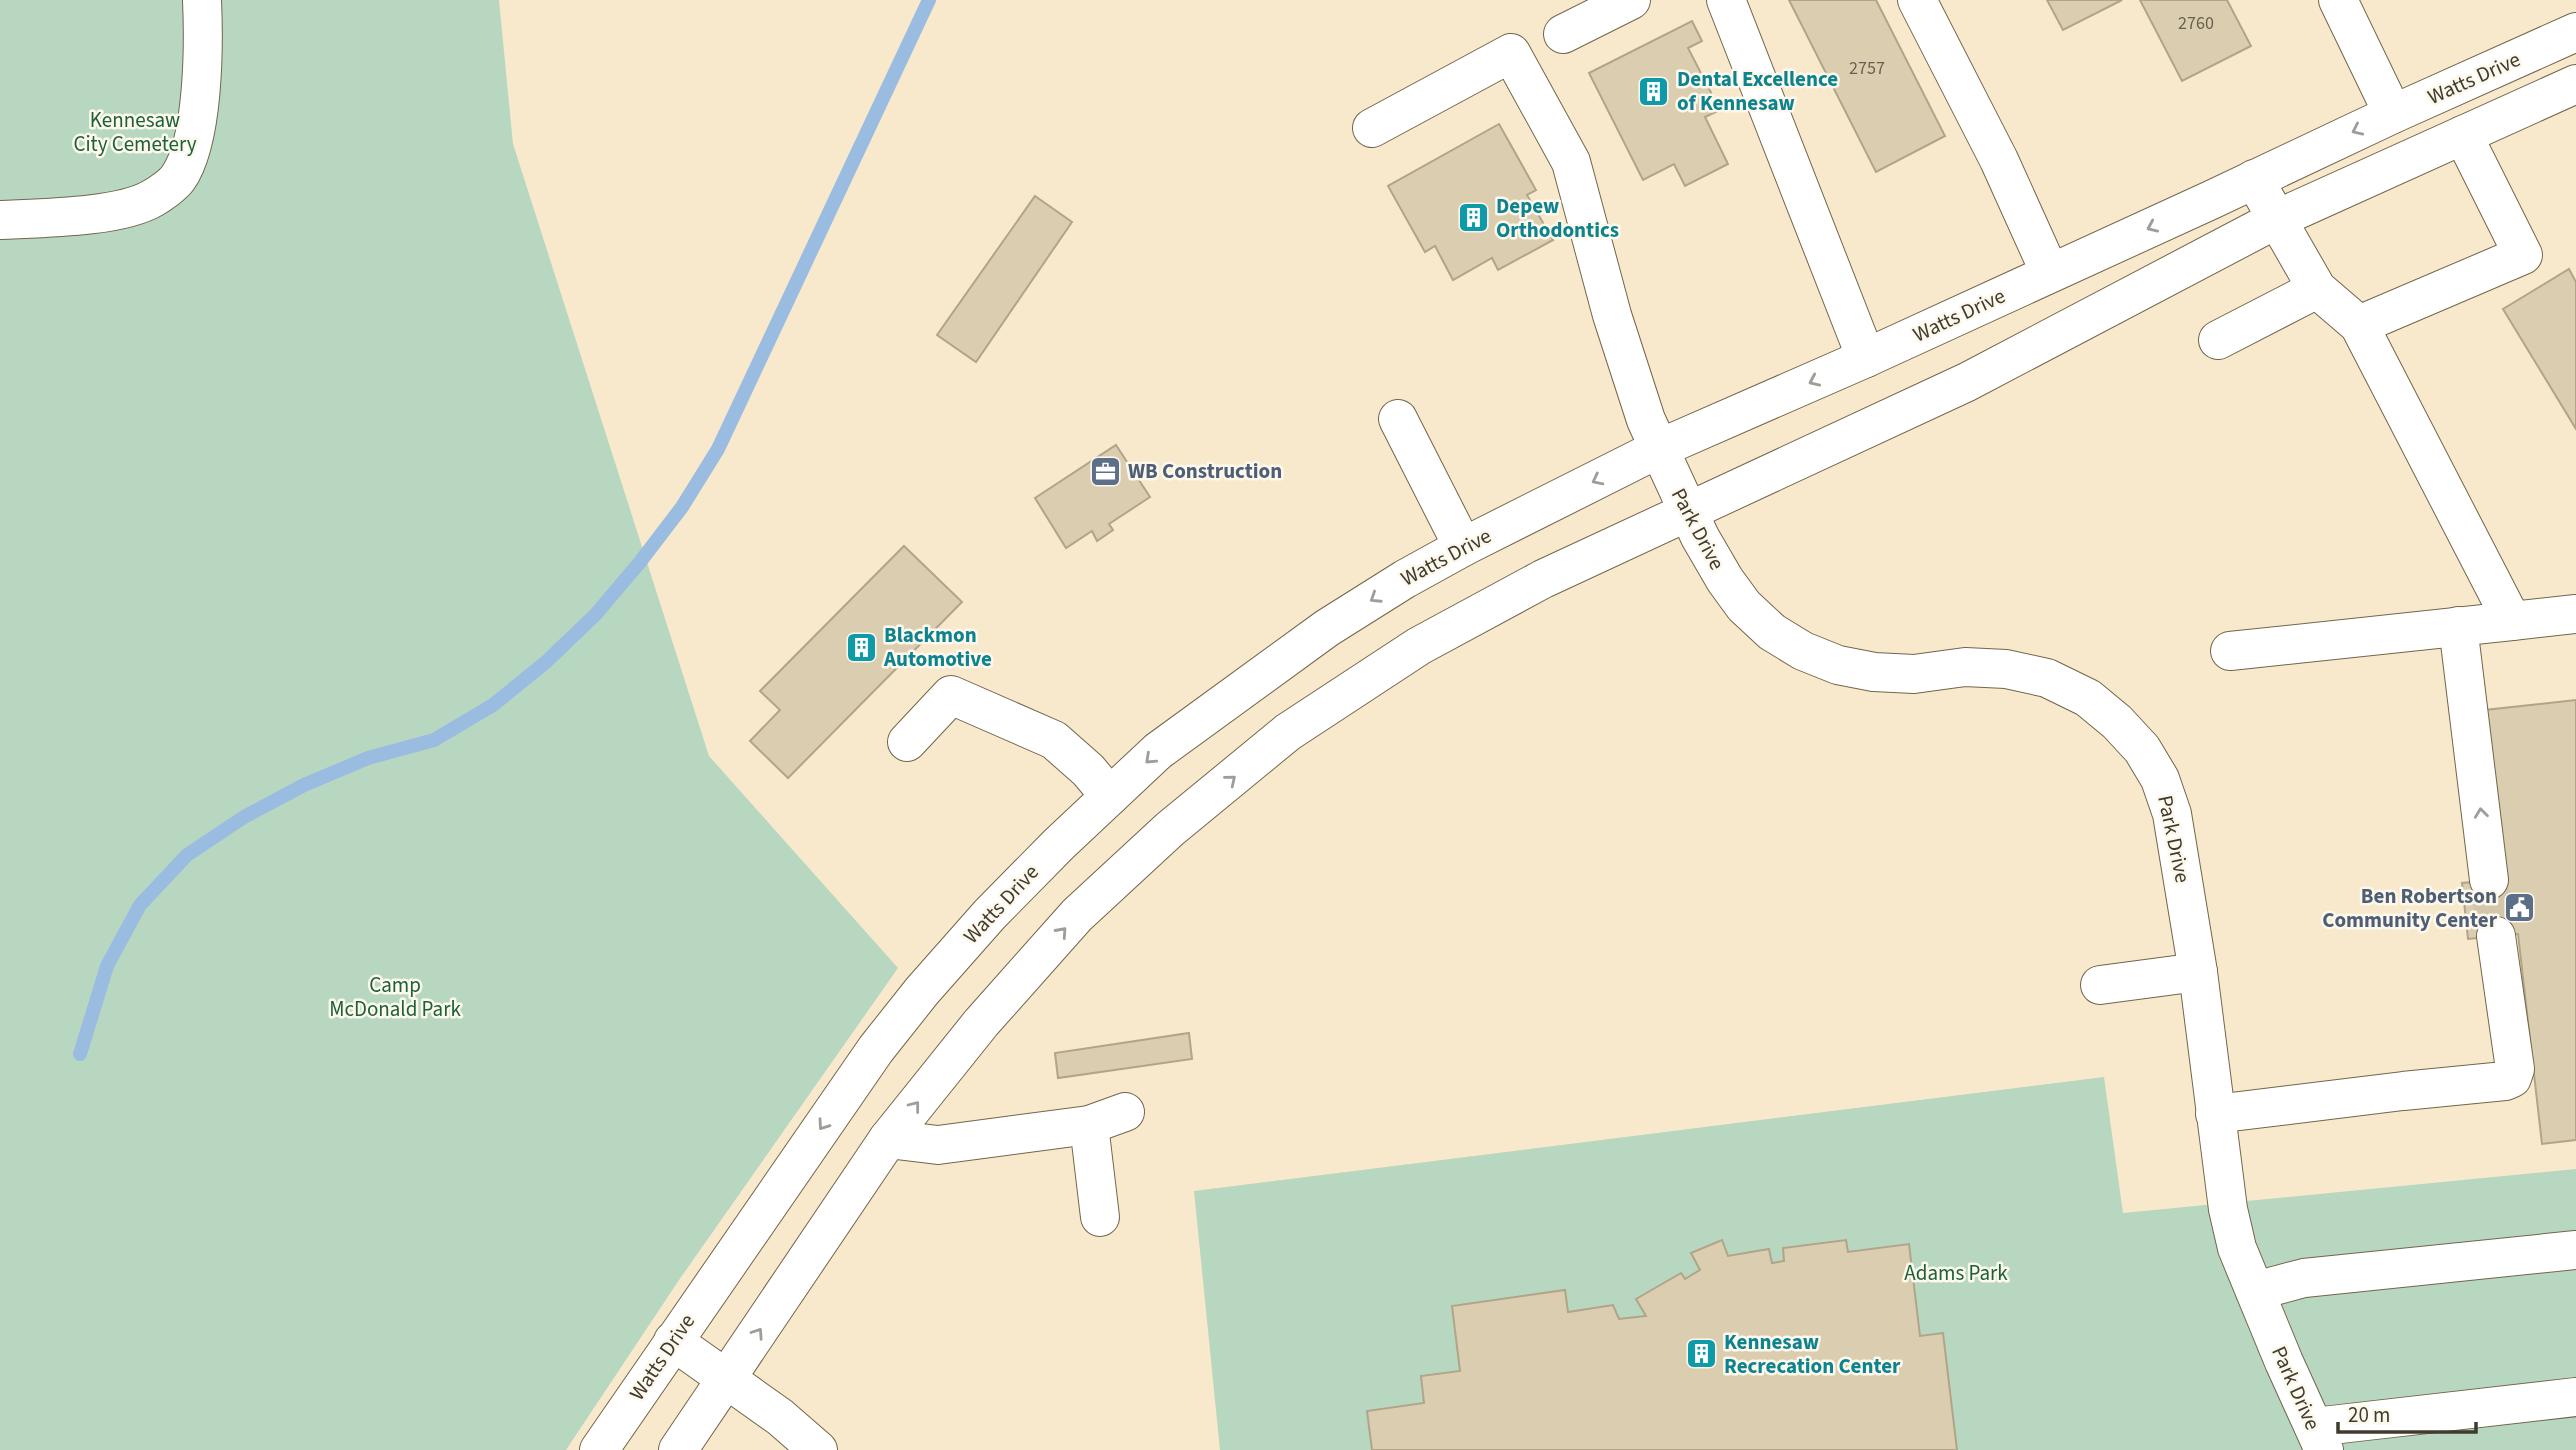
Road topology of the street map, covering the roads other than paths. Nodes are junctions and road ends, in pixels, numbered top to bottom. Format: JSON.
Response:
{"nodes":[{"id":1,"x":202,"y":0,"type":"edge"},
{"id":2,"x":1631,"y":0,"type":"edge"},
{"id":3,"x":1726,"y":0,"type":"edge"},
{"id":4,"x":1917,"y":0,"type":"edge"},
{"id":5,"x":2338,"y":0,"type":"edge"},
{"id":6,"x":2576,"y":32,"type":"edge"},
{"id":7,"x":1563,"y":34,"type":"dead end"},
{"id":8,"x":2576,"y":83,"type":"edge"},
{"id":9,"x":2393,"y":114,"type":"junction"},
{"id":10,"x":1372,"y":128,"type":"dead end"},
{"id":11,"x":2463,"y":135,"type":"junction"},
{"id":12,"x":2254,"y":179,"type":"junction"},
{"id":13,"x":2277,"y":219,"type":"junction"},
{"id":14,"x":0,"y":220,"type":"edge"},
{"id":15,"x":2050,"y":273,"type":"junction"},
{"id":16,"x":2317,"y":289,"type":"junction"},
{"id":17,"x":2359,"y":325,"type":"junction"},
{"id":18,"x":2218,"y":340,"type":"dead end"},
{"id":19,"x":1866,"y":358,"type":"junction"},
{"id":20,"x":1398,"y":419,"type":"dead end"},
{"id":21,"x":1658,"y":449,"type":"junction"},
{"id":22,"x":1686,"y":510,"type":"junction"},
{"id":23,"x":1463,"y":547,"type":"junction"},
{"id":24,"x":2576,"y":614,"type":"edge"},
{"id":25,"x":2512,"y":621,"type":"junction"},
{"id":26,"x":2458,"y":626,"type":"junction"},
{"id":27,"x":2230,"y":651,"type":"dead end"},
{"id":28,"x":907,"y":742,"type":"dead end"},
{"id":29,"x":1110,"y":796,"type":"junction"},
{"id":30,"x":2489,"y":880,"type":"tunnel mouth"},
{"id":31,"x":2496,"y":936,"type":"tunnel mouth"},
{"id":32,"x":2198,"y":972,"type":"junction"},
{"id":33,"x":2100,"y":985,"type":"dead end"},
{"id":34,"x":1125,"y":1112,"type":"dead end"},
{"id":35,"x":2215,"y":1114,"type":"junction"},
{"id":36,"x":1089,"y":1125,"type":"junction"},
{"id":37,"x":888,"y":1139,"type":"junction"},
{"id":38,"x":1100,"y":1217,"type":"dead end"},
{"id":39,"x":2576,"y":1250,"type":"edge"},
{"id":40,"x":2255,"y":1291,"type":"junction"},
{"id":41,"x":673,"y":1341,"type":"junction"},
{"id":42,"x":727,"y":1379,"type":"junction"},
{"id":43,"x":2576,"y":1397,"type":"edge"},
{"id":44,"x":2319,"y":1439,"type":"edge"},
{"id":45,"x":599,"y":1450,"type":"edge"},
{"id":46,"x":678,"y":1450,"type":"edge"},
{"id":47,"x":818,"y":1450,"type":"edge"}],
"edges":[{"from":1,"to":14,"type":"main road"},
{"from":2,"to":7,"type":"main road"},
{"from":3,"to":19,"type":"main road"},
{"from":4,"to":15,"type":"main road"},
{"from":5,"to":9,"type":"main road"},
{"from":6,"to":9,"type":"main road","name":"Watts Drive"},
{"from":8,"to":11,"type":"main road"},
{"from":9,"to":12,"type":"main road","name":"Watts Drive","one_way":true},
{"from":10,"to":21,"type":"main road","name":"Park Drive"},
{"from":11,"to":13,"type":"main road"},
{"from":11,"to":17,"type":"main road"},
{"from":12,"to":13,"type":"main road"},
{"from":12,"to":15,"type":"main road","name":"Watts Drive","one_way":true},
{"from":13,"to":16,"type":"main road"},
{"from":13,"to":22,"type":"main road"},
{"from":15,"to":19,"type":"main road","name":"Watts Drive"},
{"from":16,"to":17,"type":"main road"},
{"from":16,"to":18,"type":"main road"},
{"from":17,"to":25,"type":"main road"},
{"from":19,"to":21,"type":"main road","name":"Watts Drive","one_way":true},
{"from":20,"to":23,"type":"main road"},
{"from":21,"to":22,"type":"main road","name":"Park Drive"},
{"from":21,"to":23,"type":"main road","name":"Watts Drive","one_way":true},
{"from":22,"to":32,"type":"main road","name":"Park Drive"},
{"from":37,"to":22,"type":"main road","one_way":true},
{"from":23,"to":29,"type":"main road","name":"Watts Drive","one_way":true},
{"from":24,"to":25,"type":"main road"},
{"from":25,"to":26,"type":"main road"},
{"from":26,"to":27,"type":"main road"},
{"from":30,"to":26,"type":"main road","one_way":true},
{"from":28,"to":29,"type":"main road"},
{"from":29,"to":41,"type":"main road","name":"Watts Drive","one_way":true},
{"from":31,"to":35,"type":"main road"},
{"from":32,"to":33,"type":"main road"},
{"from":32,"to":35,"type":"main road","name":"Park Drive"},
{"from":34,"to":36,"type":"main road"},
{"from":35,"to":40,"type":"main road","name":"Park Drive"},
{"from":36,"to":37,"type":"main road"},
{"from":36,"to":38,"type":"main road"},
{"from":42,"to":37,"type":"main road","one_way":true},
{"from":39,"to":40,"type":"main road"},
{"from":40,"to":44,"type":"main road","name":"Park Drive"},
{"from":41,"to":42,"type":"main road"},
{"from":41,"to":45,"type":"main road","name":"Watts Drive"},
{"from":42,"to":46,"type":"main road"},
{"from":42,"to":47,"type":"main road"},
{"from":43,"to":44,"type":"main road"}]}
